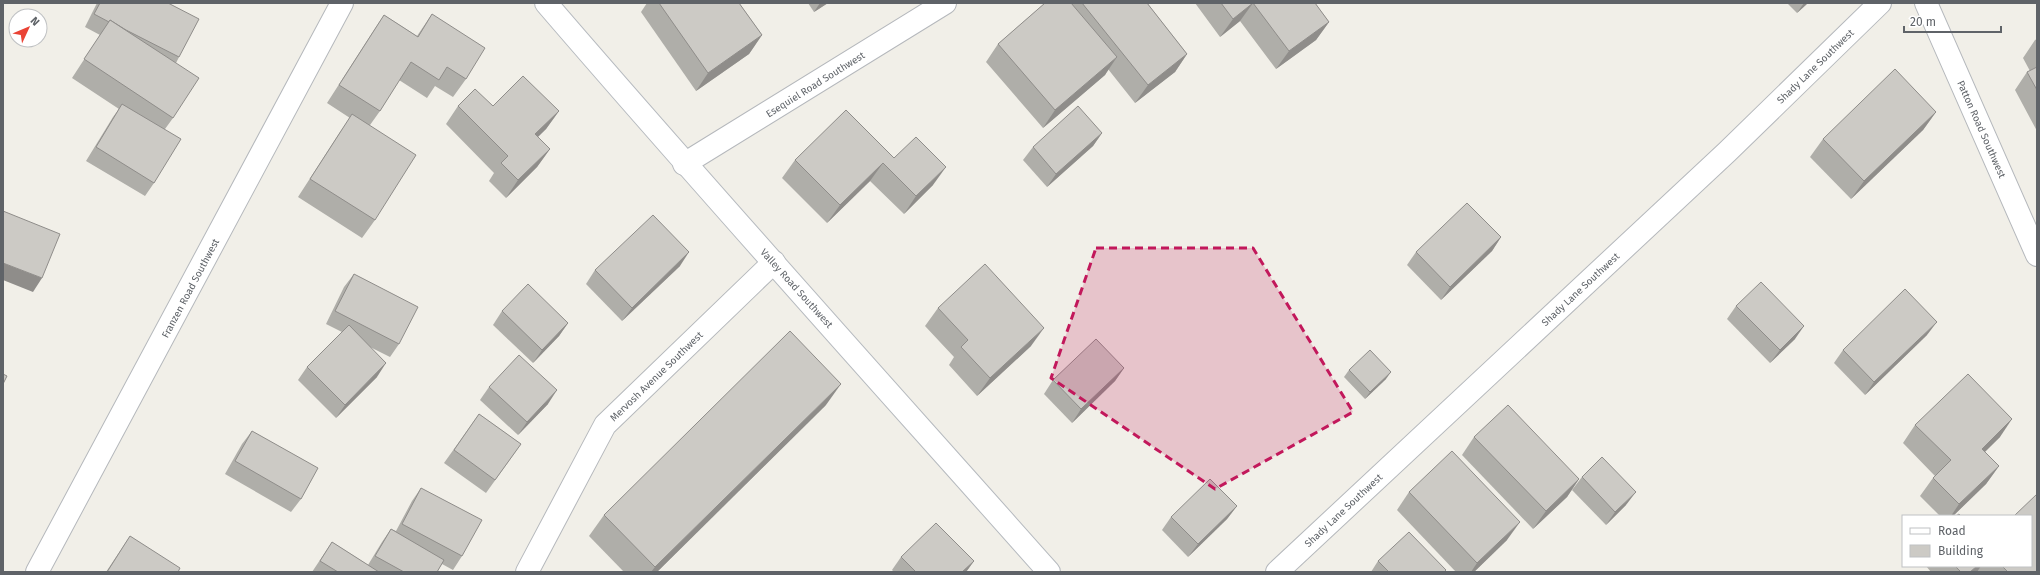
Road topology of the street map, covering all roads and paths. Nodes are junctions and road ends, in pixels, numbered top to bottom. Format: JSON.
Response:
{"nodes":[{"id":1,"x":342,"y":3,"type":"edge"},
{"id":2,"x":546,"y":3,"type":"edge"},
{"id":3,"x":945,"y":3,"type":"edge"},
{"id":4,"x":1880,"y":3,"type":"edge"},
{"id":5,"x":1926,"y":3,"type":"edge"},
{"id":6,"x":684,"y":164,"type":"junction"},
{"id":7,"x":2037,"y":255,"type":"edge"},
{"id":8,"x":774,"y":262,"type":"junction"},
{"id":9,"x":37,"y":572,"type":"edge"},
{"id":10,"x":527,"y":572,"type":"edge"},
{"id":11,"x":1049,"y":572,"type":"edge"},
{"id":12,"x":1277,"y":572,"type":"edge"}],
"edges":[{"from":1,"to":9,"type":"street","name":"Franzen Road Southwest"},
{"from":2,"to":6,"type":"street","name":"Valley Road Southwest"},
{"from":3,"to":6,"type":"street","name":"Esequiel Road Southwest"},
{"from":4,"to":12,"type":"street","name":"Shady Lane Southwest"},
{"from":5,"to":7,"type":"street","name":"Patton Road Southwest"},
{"from":6,"to":8,"type":"street","name":"Valley Road Southwest"},
{"from":8,"to":10,"type":"street","name":"Mervosh Avenue Southwest"},
{"from":8,"to":11,"type":"street","name":"Valley Road Southwest"}]}
